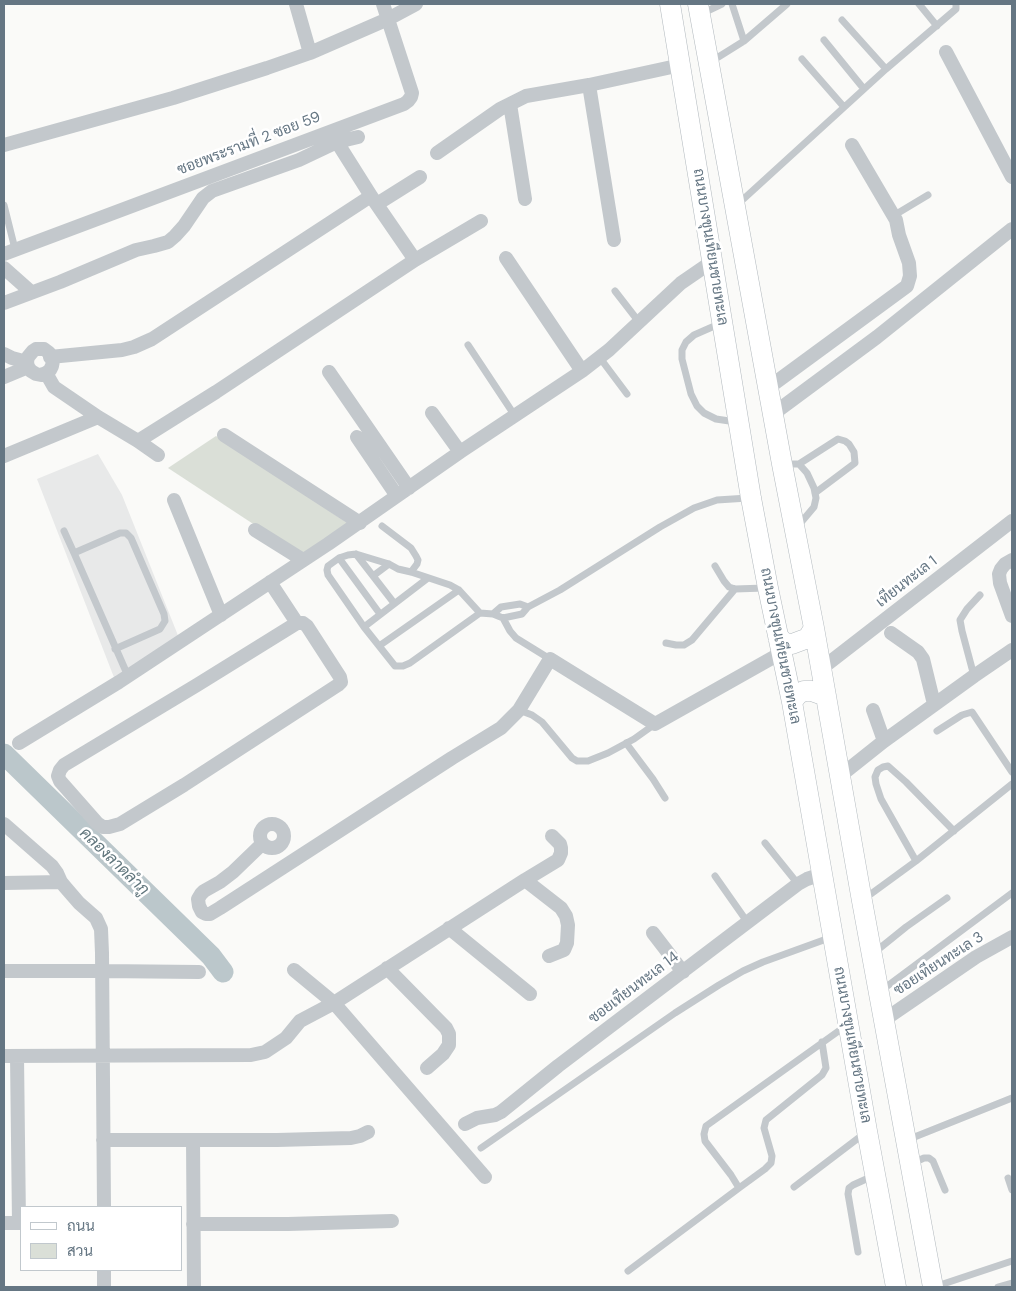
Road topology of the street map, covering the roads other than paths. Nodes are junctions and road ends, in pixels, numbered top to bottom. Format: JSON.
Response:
{"nodes":[{"id":1,"x":296,"y":4,"type":"edge"},
{"id":2,"x":384,"y":4,"type":"edge"},
{"id":3,"x":416,"y":4,"type":"edge"},
{"id":4,"x":670,"y":4,"type":"edge"},
{"id":5,"x":722,"y":4,"type":"edge"},
{"id":6,"x":732,"y":4,"type":"edge"},
{"id":7,"x":787,"y":4,"type":"edge"},
{"id":8,"x":919,"y":4,"type":"edge"},
{"id":9,"x":956,"y":4,"type":"edge"},
{"id":10,"x":699,"y":7,"type":"edge"},
{"id":11,"x":388,"y":19,"type":"junction"},
{"id":12,"x":842,"y":20,"type":"dead end"},
{"id":13,"x":938,"y":26,"type":"junction"},
{"id":14,"x":824,"y":40,"type":"dead end"},
{"id":15,"x":744,"y":41,"type":"junction"},
{"id":16,"x":946,"y":52,"type":"dead end"},
{"id":17,"x":310,"y":53,"type":"junction"},
{"id":18,"x":802,"y":59,"type":"dead end"},
{"id":19,"x":710,"y":63,"type":"junction"},
{"id":20,"x":681,"y":65,"type":"junction"},
{"id":21,"x":886,"y":69,"type":"junction"},
{"id":22,"x":589,"y":85,"type":"junction"},
{"id":23,"x":864,"y":90,"type":"junction"},
{"id":24,"x":510,"y":104,"type":"junction"},
{"id":25,"x":844,"y":107,"type":"junction"},
{"id":26,"x":358,"y":137,"type":"dead end"},
{"id":27,"x":337,"y":142,"type":"junction"},
{"id":28,"x":852,"y":144,"type":"dead end"},
{"id":29,"x":4,"y":145,"type":"edge"},
{"id":30,"x":437,"y":153,"type":"dead end"},
{"id":31,"x":420,"y":177,"type":"dead end"},
{"id":32,"x":1012,"y":177,"type":"edge"},
{"id":33,"x":928,"y":195,"type":"dead end"},
{"id":34,"x":525,"y":199,"type":"dead end"},
{"id":35,"x":374,"y":200,"type":"junction"},
{"id":36,"x":4,"y":205,"type":"edge"},
{"id":37,"x":736,"y":206,"type":"junction"},
{"id":38,"x":893,"y":216,"type":"junction"},
{"id":39,"x":481,"y":221,"type":"dead end"},
{"id":40,"x":1012,"y":229,"type":"edge"},
{"id":41,"x":614,"y":240,"type":"dead end"},
{"id":42,"x":9,"y":252,"type":"edge"},
{"id":43,"x":506,"y":258,"type":"dead end"},
{"id":44,"x":415,"y":260,"type":"junction"},
{"id":45,"x":713,"y":260,"type":"junction"},
{"id":46,"x":4,"y":268,"type":"edge"},
{"id":47,"x":615,"y":291,"type":"dead end"},
{"id":48,"x":31,"y":292,"type":"junction"},
{"id":49,"x":4,"y":303,"type":"edge"},
{"id":50,"x":639,"y":322,"type":"junction"},
{"id":51,"x":723,"y":322,"type":"junction"},
{"id":52,"x":468,"y":345,"type":"dead end"},
{"id":53,"x":4,"y":354,"type":"edge"},
{"id":54,"x":50,"y":357,"type":"junction"},
{"id":55,"x":600,"y":358,"type":"junction"},
{"id":56,"x":28,"y":365,"type":"junction"},
{"id":57,"x":582,"y":371,"type":"junction"},
{"id":58,"x":329,"y":372,"type":"dead end"},
{"id":59,"x":46,"y":373,"type":"junction"},
{"id":60,"x":4,"y":377,"type":"edge"},
{"id":61,"x":768,"y":388,"type":"junction"},
{"id":62,"x":627,"y":394,"type":"dead end"},
{"id":63,"x":432,"y":413,"type":"dead end"},
{"id":64,"x":773,"y":414,"type":"junction"},
{"id":65,"x":515,"y":416,"type":"junction"},
{"id":66,"x":98,"y":417,"type":"junction"},
{"id":67,"x":739,"y":422,"type":"junction"},
{"id":68,"x":224,"y":435,"type":"dead end"},
{"id":69,"x":357,"y":437,"type":"dead end"},
{"id":70,"x":138,"y":441,"type":"junction"},
{"id":71,"x":460,"y":452,"type":"junction"},
{"id":72,"x":4,"y":456,"type":"edge"},
{"id":73,"x":158,"y":456,"type":"dead end"},
{"id":74,"x":790,"y":464,"type":"junction"},
{"id":75,"x":409,"y":488,"type":"junction"},
{"id":76,"x":815,"y":493,"type":"junction"},
{"id":77,"x":397,"y":496,"type":"junction"},
{"id":78,"x":751,"y":498,"type":"junction"},
{"id":79,"x":174,"y":500,"type":"dead end"},
{"id":80,"x":1012,"y":521,"type":"edge"},
{"id":81,"x":360,"y":523,"type":"junction"},
{"id":82,"x":382,"y":526,"type":"dead end"},
{"id":83,"x":256,"y":530,"type":"dead end"},
{"id":84,"x":795,"y":530,"type":"junction"},
{"id":85,"x":64,"y":531,"type":"dead end"},
{"id":86,"x":74,"y":553,"type":"junction"},
{"id":87,"x":356,"y":554,"type":"junction"},
{"id":88,"x":339,"y":558,"type":"junction"},
{"id":89,"x":303,"y":560,"type":"junction"},
{"id":90,"x":1012,"y":560,"type":"edge"},
{"id":91,"x":389,"y":564,"type":"junction"},
{"id":92,"x":715,"y":566,"type":"dead end"},
{"id":93,"x":411,"y":572,"type":"junction"},
{"id":94,"x":373,"y":576,"type":"junction"},
{"id":95,"x":428,"y":578,"type":"junction"},
{"id":96,"x":270,"y":582,"type":"junction"},
{"id":97,"x":768,"y":588,"type":"junction"},
{"id":98,"x":735,"y":589,"type":"junction"},
{"id":99,"x":458,"y":590,"type":"junction"},
{"id":100,"x":980,"y":595,"type":"dead end"},
{"id":101,"x":394,"y":603,"type":"junction"},
{"id":102,"x":528,"y":607,"type":"junction"},
{"id":103,"x":480,"y":613,"type":"junction"},
{"id":104,"x":221,"y":614,"type":"junction"},
{"id":105,"x":380,"y":614,"type":"junction"},
{"id":106,"x":492,"y":614,"type":"junction"},
{"id":107,"x":1012,"y":616,"type":"edge"},
{"id":108,"x":503,"y":618,"type":"junction"},
{"id":109,"x":297,"y":623,"type":"junction"},
{"id":110,"x":364,"y":627,"type":"junction"},
{"id":111,"x":814,"y":628,"type":"junction"},
{"id":112,"x":891,"y":633,"type":"dead end"},
{"id":113,"x":666,"y":643,"type":"dead end"},
{"id":114,"x":779,"y":645,"type":"junction"},
{"id":115,"x":379,"y":646,"type":"junction"},
{"id":116,"x":116,"y":650,"type":"junction"},
{"id":117,"x":1012,"y":650,"type":"edge"},
{"id":118,"x":550,"y":659,"type":"junction"},
{"id":119,"x":821,"y":669,"type":"junction"},
{"id":120,"x":128,"y":676,"type":"junction"},
{"id":121,"x":974,"y":676,"type":"junction"},
{"id":122,"x":826,"y":696,"type":"junction"},
{"id":123,"x":792,"y":702,"type":"junction"},
{"id":124,"x":934,"y":704,"type":"junction"},
{"id":125,"x":519,"y":710,"type":"junction"},
{"id":126,"x":873,"y":710,"type":"dead end"},
{"id":127,"x":655,"y":724,"type":"junction"},
{"id":128,"x":937,"y":731,"type":"dead end"},
{"id":129,"x":884,"y":741,"type":"junction"},
{"id":130,"x":19,"y":743,"type":"dead end"},
{"id":131,"x":626,"y":743,"type":"junction"},
{"id":132,"x":1012,"y":772,"type":"edge"},
{"id":133,"x":840,"y":776,"type":"junction"},
{"id":134,"x":1012,"y":784,"type":"edge"},
{"id":135,"x":665,"y":798,"type":"dead end"},
{"id":136,"x":954,"y":830,"type":"junction"},
{"id":137,"x":6,"y":832,"type":"edge"},
{"id":138,"x":552,"y":836,"type":"dead end"},
{"id":139,"x":765,"y":843,"type":"dead end"},
{"id":140,"x":262,"y":844,"type":"dead end"},
{"id":141,"x":916,"y":861,"type":"junction"},
{"id":142,"x":822,"y":874,"type":"junction"},
{"id":143,"x":715,"y":876,"type":"dead end"},
{"id":144,"x":524,"y":880,"type":"junction"},
{"id":145,"x":61,"y":882,"type":"junction"},
{"id":146,"x":4,"y":884,"type":"edge"},
{"id":147,"x":798,"y":884,"type":"junction"},
{"id":148,"x":1012,"y":893,"type":"edge"},
{"id":149,"x":947,"y":898,"type":"dead end"},
{"id":150,"x":862,"y":901,"type":"junction"},
{"id":151,"x":748,"y":923,"type":"junction"},
{"id":152,"x":449,"y":928,"type":"junction"},
{"id":153,"x":653,"y":933,"type":"dead end"},
{"id":154,"x":833,"y":937,"type":"junction"},
{"id":155,"x":1012,"y":937,"type":"edge"},
{"id":156,"x":873,"y":954,"type":"junction"},
{"id":157,"x":548,"y":956,"type":"dead end"},
{"id":158,"x":387,"y":968,"type":"junction"},
{"id":159,"x":294,"y":970,"type":"dead end"},
{"id":160,"x":4,"y":971,"type":"edge"},
{"id":161,"x":102,"y":971,"type":"junction"},
{"id":162,"x":199,"y":972,"type":"dead end"},
{"id":163,"x":683,"y":972,"type":"junction"},
{"id":164,"x":879,"y":992,"type":"junction"},
{"id":165,"x":530,"y":994,"type":"dead end"},
{"id":166,"x":334,"y":1003,"type":"junction"},
{"id":167,"x":884,"y":1020,"type":"junction"},
{"id":168,"x":848,"y":1024,"type":"junction"},
{"id":169,"x":822,"y":1042,"type":"junction"},
{"id":170,"x":103,"y":1055,"type":"junction"},
{"id":171,"x":10,"y":1056,"type":"edge"},
{"id":172,"x":427,"y":1068,"type":"dead end"},
{"id":173,"x":1012,"y":1098,"type":"edge"},
{"id":174,"x":465,"y":1124,"type":"dead end"},
{"id":175,"x":368,"y":1132,"type":"dead end"},
{"id":176,"x":867,"y":1132,"type":"junction"},
{"id":177,"x":103,"y":1140,"type":"junction"},
{"id":178,"x":193,"y":1140,"type":"junction"},
{"id":179,"x":906,"y":1140,"type":"junction"},
{"id":180,"x":480,"y":1148,"type":"dead end"},
{"id":181,"x":911,"y":1164,"type":"junction"},
{"id":182,"x":875,"y":1176,"type":"junction"},
{"id":183,"x":485,"y":1177,"type":"dead end"},
{"id":184,"x":1008,"y":1178,"type":"dead end"},
{"id":185,"x":794,"y":1187,"type":"dead end"},
{"id":186,"x":739,"y":1188,"type":"junction"},
{"id":187,"x":945,"y":1190,"type":"dead end"},
{"id":188,"x":1012,"y":1190,"type":"edge"},
{"id":189,"x":104,"y":1206,"type":"edge"},
{"id":190,"x":392,"y":1221,"type":"dead end"},
{"id":191,"x":4,"y":1223,"type":"edge"},
{"id":192,"x":20,"y":1223,"type":"edge"},
{"id":193,"x":193,"y":1224,"type":"junction"},
{"id":194,"x":858,"y":1252,"type":"dead end"},
{"id":195,"x":1012,"y":1261,"type":"edge"},
{"id":196,"x":104,"y":1271,"type":"edge"},
{"id":197,"x":628,"y":1271,"type":"dead end"},
{"id":198,"x":1012,"y":1283,"type":"edge"},
{"id":199,"x":104,"y":1287,"type":"edge"},
{"id":200,"x":194,"y":1287,"type":"edge"},
{"id":201,"x":896,"y":1287,"type":"edge"},
{"id":202,"x":933,"y":1287,"type":"edge"},
{"id":203,"x":998,"y":1287,"type":"edge"}],
"edges":[{"from":1,"to":17,"type":"street"},
{"from":2,"to":11,"type":"street","name":"ซอยพระรามที่ 2 ซอย 59"},
{"from":3,"to":11,"type":"street"},
{"from":4,"to":20,"type":"main road","name":"ถนนบางขุนเทียนชายทะเล"},
{"from":5,"to":10,"type":"lane"},
{"from":6,"to":15,"type":"lane"},
{"from":7,"to":15,"type":"lane"},
{"from":8,"to":13,"type":"lane"},
{"from":9,"to":13,"type":"lane"},
{"from":10,"to":19,"type":"main road","name":"ถนนบางขุนเทียนชายทะเล"},
{"from":11,"to":17,"type":"street"},
{"from":11,"to":42,"type":"street","name":"ซอยพระรามที่ 2 ซอย 59"},
{"from":12,"to":21,"type":"lane"},
{"from":13,"to":21,"type":"lane"},
{"from":14,"to":23,"type":"lane"},
{"from":15,"to":19,"type":"lane"},
{"from":16,"to":32,"type":"street"},
{"from":17,"to":29,"type":"street"},
{"from":18,"to":25,"type":"lane"},
{"from":19,"to":37,"type":"main road","name":"ถนนบางขุนเทียนชายทะเล"},
{"from":20,"to":22,"type":"street"},
{"from":20,"to":45,"type":"main road","name":"ถนนบางขุนเทียนชายทะเล"},
{"from":21,"to":23,"type":"lane"},
{"from":22,"to":24,"type":"street"},
{"from":22,"to":41,"type":"street"},
{"from":23,"to":25,"type":"lane"},
{"from":24,"to":30,"type":"street"},
{"from":24,"to":34,"type":"street"},
{"from":25,"to":37,"type":"lane"},
{"from":26,"to":27,"type":"street"},
{"from":27,"to":35,"type":"street"},
{"from":27,"to":48,"type":"street"},
{"from":28,"to":38,"type":"street"},
{"from":31,"to":35,"type":"street"},
{"from":33,"to":38,"type":"lane"},
{"from":35,"to":44,"type":"street"},
{"from":35,"to":54,"type":"street"},
{"from":36,"to":42,"type":"lane"},
{"from":37,"to":61,"type":"main road","name":"ถนนบางขุนเทียนชายทะเล"},
{"from":38,"to":61,"type":"street"},
{"from":39,"to":44,"type":"street"},
{"from":40,"to":64,"type":"street"},
{"from":43,"to":57,"type":"street"},
{"from":44,"to":70,"type":"street"},
{"from":45,"to":50,"type":"street"},
{"from":45,"to":51,"type":"main road","name":"ถนนบางขุนเทียนชายทะเล"},
{"from":46,"to":48,"type":"street"},
{"from":47,"to":50,"type":"lane"},
{"from":48,"to":49,"type":"street"},
{"from":50,"to":55,"type":"street"},
{"from":51,"to":67,"type":"main road","name":"ถนนบางขุนเทียนชายทะเล"},
{"from":51,"to":67,"type":"lane"},
{"from":52,"to":65,"type":"lane"},
{"from":53,"to":56,"type":"street"},
{"from":54,"to":56,"type":"street"},
{"from":54,"to":59,"type":"street"},
{"from":55,"to":57,"type":"street"},
{"from":55,"to":62,"type":"lane"},
{"from":56,"to":59,"type":"street"},
{"from":56,"to":60,"type":"street"},
{"from":57,"to":65,"type":"street"},
{"from":58,"to":75,"type":"street"},
{"from":59,"to":66,"type":"street"},
{"from":61,"to":64,"type":"main road","name":"ถนนบางขุนเทียนชายทะเล"},
{"from":63,"to":71,"type":"street"},
{"from":64,"to":74,"type":"main road","name":"ถนนบางขุนเทียนชายทะเล"},
{"from":65,"to":71,"type":"street"},
{"from":66,"to":70,"type":"street"},
{"from":66,"to":72,"type":"street"},
{"from":67,"to":78,"type":"main road","name":"ถนนบางขุนเทียนชายทะเล"},
{"from":68,"to":81,"type":"street"},
{"from":69,"to":77,"type":"street"},
{"from":70,"to":73,"type":"street"},
{"from":71,"to":75,"type":"street"},
{"from":74,"to":76,"type":"lane"},
{"from":74,"to":76,"type":"lane"},
{"from":74,"to":84,"type":"main road","name":"ถนนบางขุนเทียนชายทะเล"},
{"from":75,"to":77,"type":"street"},
{"from":76,"to":84,"type":"lane"},
{"from":77,"to":81,"type":"street"},
{"from":78,"to":97,"type":"main road","name":"ถนนบางขุนเทียนชายทะเล"},
{"from":78,"to":102,"type":"lane"},
{"from":79,"to":104,"type":"street"},
{"from":80,"to":119,"type":"street","name":"เทียนทะเล 1"},
{"from":81,"to":89,"type":"street"},
{"from":82,"to":93,"type":"lane"},
{"from":83,"to":89,"type":"street"},
{"from":84,"to":111,"type":"main road","name":"ถนนบางขุนเทียนชายทะเล"},
{"from":85,"to":86,"type":"lane"},
{"from":86,"to":116,"type":"lane"},
{"from":86,"to":116,"type":"lane"},
{"from":87,"to":88,"type":"lane"},
{"from":87,"to":91,"type":"lane"},
{"from":87,"to":94,"type":"lane"},
{"from":88,"to":105,"type":"lane"},
{"from":88,"to":110,"type":"lane"},
{"from":89,"to":96,"type":"street"},
{"from":90,"to":107,"type":"street"},
{"from":91,"to":93,"type":"lane"},
{"from":91,"to":94,"type":"lane"},
{"from":92,"to":98,"type":"lane"},
{"from":93,"to":95,"type":"lane"},
{"from":94,"to":101,"type":"lane"},
{"from":95,"to":99,"type":"lane"},
{"from":95,"to":101,"type":"lane"},
{"from":96,"to":104,"type":"street"},
{"from":96,"to":109,"type":"street"},
{"from":97,"to":98,"type":"lane"},
{"from":97,"to":114,"type":"main road","name":"ถนนบางขุนเทียนชายทะเล"},
{"from":98,"to":113,"type":"lane"},
{"from":99,"to":103,"type":"lane"},
{"from":99,"to":115,"type":"lane"},
{"from":100,"to":121,"type":"lane"},
{"from":101,"to":105,"type":"lane"},
{"from":102,"to":106,"type":"lane"},
{"from":102,"to":108,"type":"lane"},
{"from":103,"to":106,"type":"lane"},
{"from":103,"to":115,"type":"lane"},
{"from":104,"to":120,"type":"street"},
{"from":105,"to":110,"type":"lane"},
{"from":106,"to":108,"type":"lane"},
{"from":108,"to":118,"type":"lane"},
{"from":109,"to":109,"type":"street"},
{"from":110,"to":115,"type":"lane"},
{"from":111,"to":114,"type":"main road"},
{"from":111,"to":119,"type":"main road","name":"ถนนบางขุนเทียนชายทะเล"},
{"from":112,"to":124,"type":"street"},
{"from":114,"to":123,"type":"main road","name":"ถนนบางขุนเทียนชายทะเล"},
{"from":114,"to":127,"type":"street"},
{"from":116,"to":120,"type":"lane"},
{"from":117,"to":121,"type":"street"},
{"from":118,"to":125,"type":"street"},
{"from":118,"to":127,"type":"street"},
{"from":119,"to":122,"type":"main road","name":"ถนนบางขุนเทียนชายทะเล"},
{"from":120,"to":130,"type":"street"},
{"from":121,"to":124,"type":"street"},
{"from":122,"to":123,"type":"main road"},
{"from":122,"to":133,"type":"main road","name":"ถนนบางขุนเทียนชายทะเล"},
{"from":123,"to":142,"type":"main road","name":"ถนนบางขุนเทียนชายทะเล"},
{"from":124,"to":129,"type":"street"},
{"from":125,"to":131,"type":"lane"},
{"from":125,"to":140,"type":"street"},
{"from":126,"to":129,"type":"street"},
{"from":127,"to":131,"type":"lane"},
{"from":128,"to":132,"type":"lane"},
{"from":129,"to":133,"type":"street"},
{"from":131,"to":135,"type":"lane"},
{"from":133,"to":150,"type":"main road","name":"ถนนบางขุนเทียนชายทะเล"},
{"from":134,"to":136,"type":"lane"},
{"from":136,"to":141,"type":"lane"},
{"from":136,"to":141,"type":"lane"},
{"from":137,"to":145,"type":"street"},
{"from":138,"to":144,"type":"street"},
{"from":139,"to":147,"type":"lane"},
{"from":141,"to":150,"type":"lane"},
{"from":142,"to":147,"type":"street","name":"ซอยเทียนทะเล 14"},
{"from":142,"to":154,"type":"main road","name":"ถนนบางขุนเทียนชายทะเล"},
{"from":143,"to":151,"type":"lane"},
{"from":144,"to":152,"type":"street"},
{"from":144,"to":157,"type":"street"},
{"from":145,"to":146,"type":"street"},
{"from":145,"to":161,"type":"street"},
{"from":147,"to":151,"type":"street","name":"ซอยเทียนทะเล 14"},
{"from":148,"to":164,"type":"lane"},
{"from":149,"to":156,"type":"lane"},
{"from":150,"to":156,"type":"main road","name":"ถนนบางขุนเทียนชายทะเล"},
{"from":151,"to":163,"type":"street","name":"ซอยเทียนทะเล 14"},
{"from":152,"to":158,"type":"street"},
{"from":152,"to":165,"type":"street"},
{"from":153,"to":163,"type":"street"},
{"from":154,"to":168,"type":"main road","name":"ถนนบางขุนเทียนชายทะเล"},
{"from":154,"to":180,"type":"lane"},
{"from":155,"to":167,"type":"street","name":"ซอยเทียนทะเล 3"},
{"from":156,"to":164,"type":"main road","name":"ถนนบางขุนเทียนชายทะเล"},
{"from":158,"to":166,"type":"street"},
{"from":158,"to":172,"type":"street"},
{"from":159,"to":166,"type":"street"},
{"from":160,"to":161,"type":"street"},
{"from":161,"to":162,"type":"street"},
{"from":161,"to":170,"type":"street"},
{"from":163,"to":174,"type":"street","name":"ซอยเทียนทะเล 14"},
{"from":164,"to":167,"type":"main road","name":"ถนนบางขุนเทียนชายทะเล"},
{"from":166,"to":170,"type":"street"},
{"from":166,"to":183,"type":"street"},
{"from":167,"to":179,"type":"main road","name":"ถนนบางขุนเทียนชายทะเล"},
{"from":168,"to":169,"type":"lane"},
{"from":168,"to":176,"type":"main road","name":"ถนนบางขุนเทียนชายทะเล"},
{"from":169,"to":186,"type":"lane"},
{"from":169,"to":186,"type":"lane"},
{"from":170,"to":171,"type":"street"},
{"from":170,"to":177,"type":"street"},
{"from":171,"to":192,"type":"street"},
{"from":173,"to":179,"type":"lane"},
{"from":175,"to":178,"type":"street"},
{"from":176,"to":182,"type":"main road","name":"ถนนบางขุนเทียนชายทะเล"},
{"from":176,"to":185,"type":"lane"},
{"from":177,"to":178,"type":"street"},
{"from":177,"to":189,"type":"street"},
{"from":178,"to":193,"type":"street"},
{"from":179,"to":181,"type":"main road","name":"ถนนบางขุนเทียนชายทะเล"},
{"from":181,"to":187,"type":"lane"},
{"from":181,"to":202,"type":"main road","name":"ถนนบางขุนเทียนชายทะเล"},
{"from":182,"to":194,"type":"lane"},
{"from":182,"to":201,"type":"main road","name":"ถนนบางขุนเทียนชายทะเล"},
{"from":184,"to":188,"type":"lane"},
{"from":186,"to":197,"type":"lane"},
{"from":190,"to":193,"type":"street"},
{"from":191,"to":192,"type":"street"},
{"from":193,"to":200,"type":"street"},
{"from":195,"to":202,"type":"lane"},
{"from":196,"to":199,"type":"street"},
{"from":198,"to":203,"type":"lane"}]}
